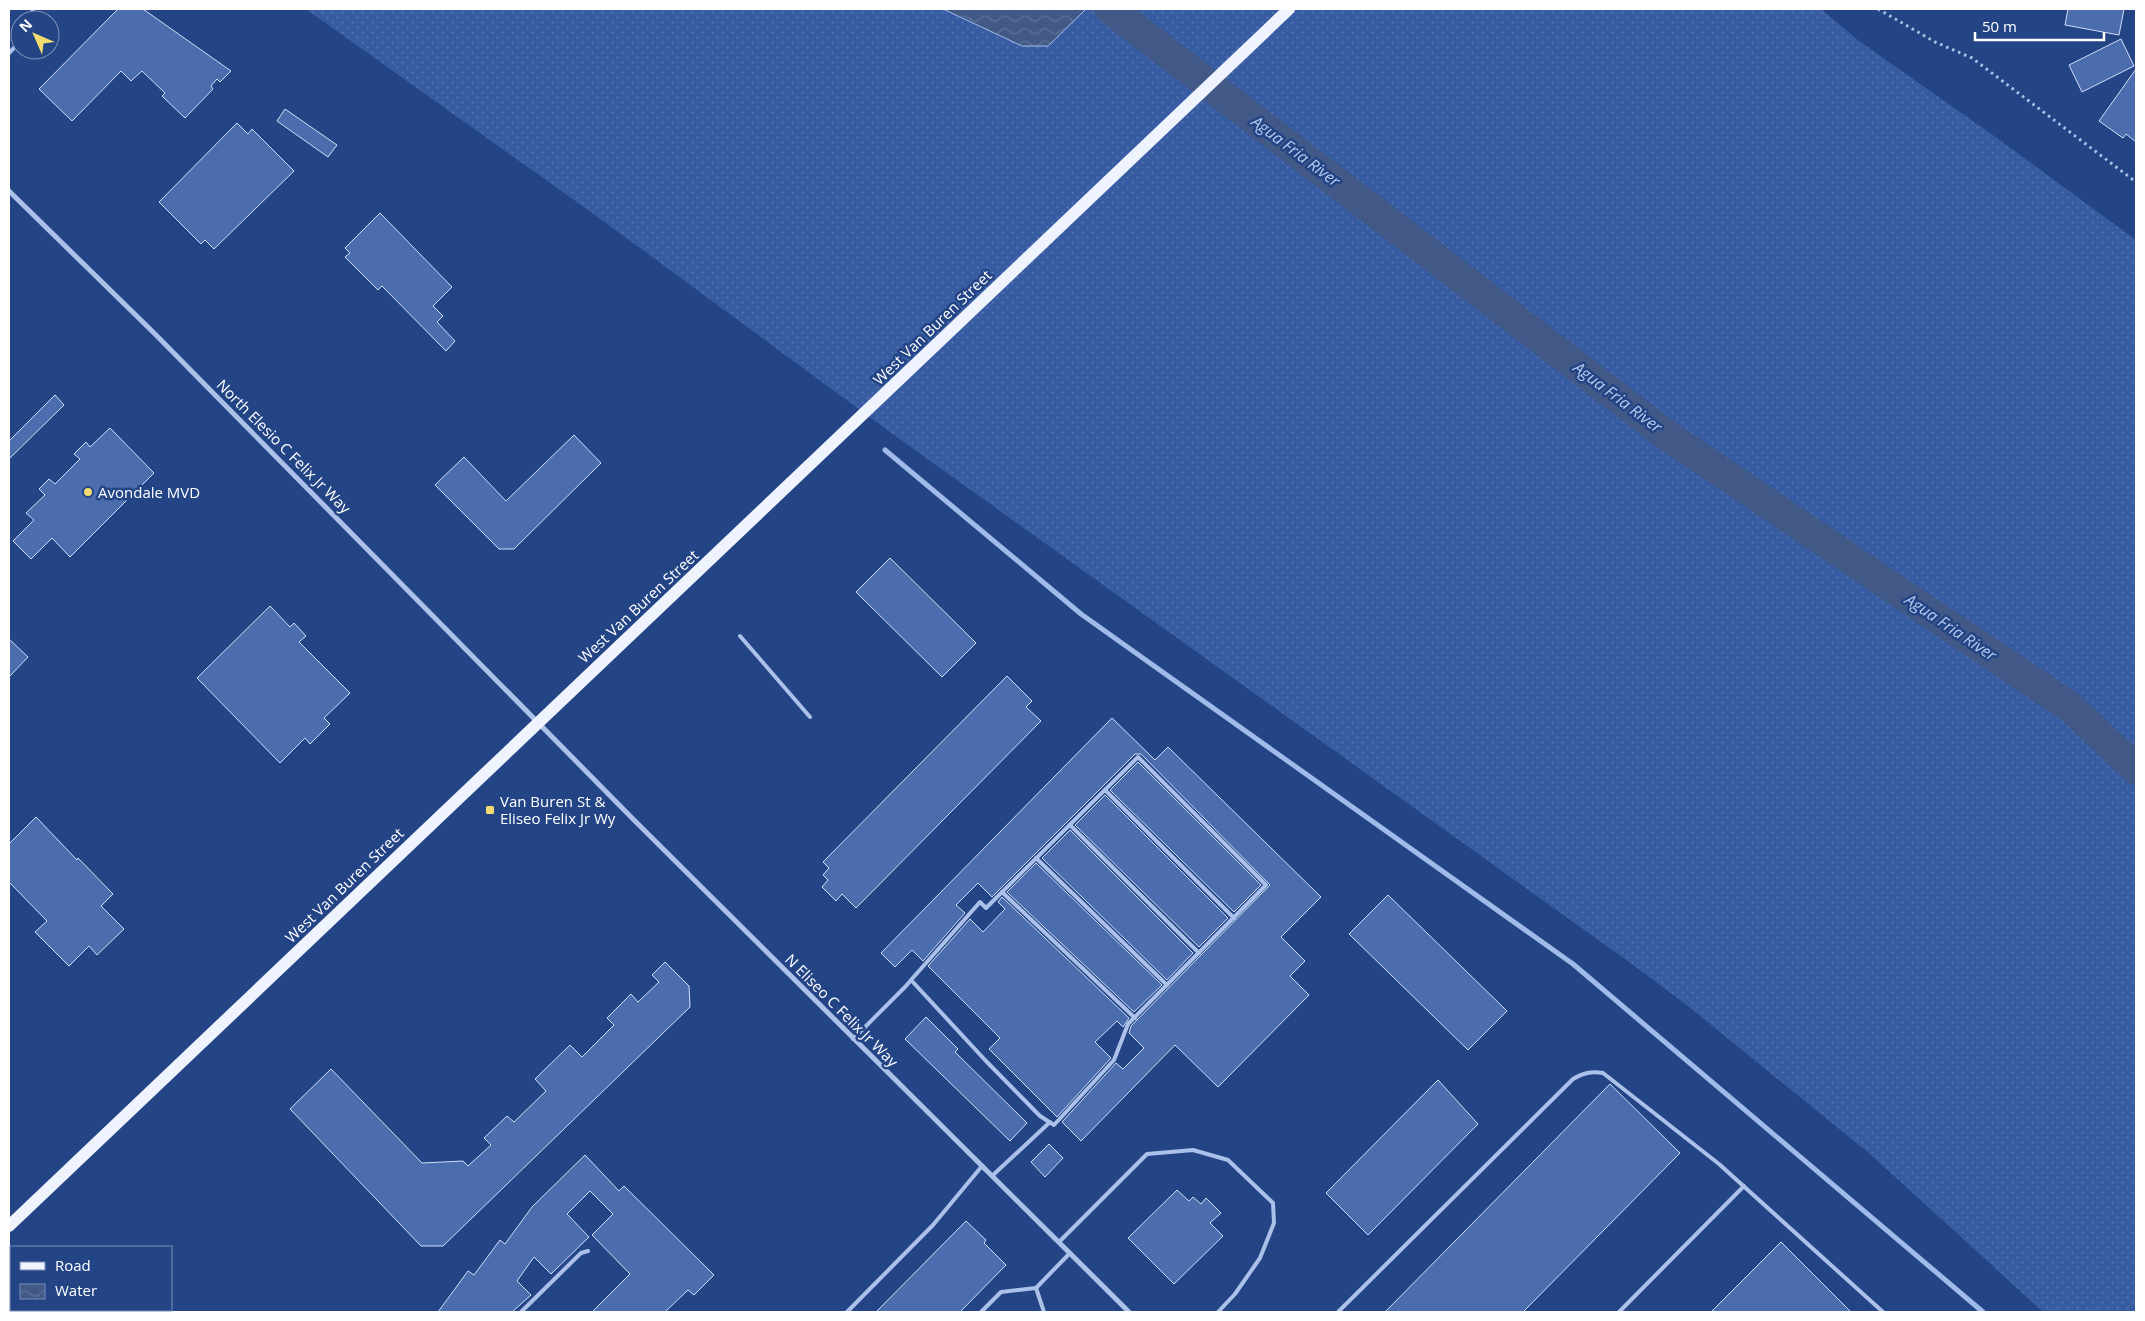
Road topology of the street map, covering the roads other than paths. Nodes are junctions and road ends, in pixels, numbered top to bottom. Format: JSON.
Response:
{"nodes":[{"id":1,"x":1289,"y":9,"type":"edge"},
{"id":2,"x":9,"y":191,"type":"edge"},
{"id":3,"x":740,"y":636,"type":"dead end"},
{"id":4,"x":810,"y":717,"type":"dead end"},
{"id":5,"x":539,"y":722,"type":"junction"},
{"id":6,"x":1106,"y":790,"type":"junction"},
{"id":7,"x":1070,"y":825,"type":"junction"},
{"id":8,"x":1036,"y":858,"type":"junction"},
{"id":9,"x":1002,"y":892,"type":"junction"},
{"id":10,"x":1234,"y":918,"type":"junction"},
{"id":11,"x":1199,"y":953,"type":"junction"},
{"id":12,"x":911,"y":980,"type":"junction"},
{"id":13,"x":1167,"y":985,"type":"junction"},
{"id":14,"x":1134,"y":1018,"type":"junction"},
{"id":15,"x":854,"y":1040,"type":"junction"},
{"id":16,"x":1050,"y":1122,"type":"junction"},
{"id":17,"x":982,"y":1166,"type":"junction"},
{"id":18,"x":992,"y":1176,"type":"junction"},
{"id":19,"x":1744,"y":1186,"type":"junction"},
{"id":20,"x":9,"y":1226,"type":"edge"},
{"id":21,"x":1059,"y":1242,"type":"junction"},
{"id":22,"x":588,"y":1251,"type":"dead end"},
{"id":23,"x":1070,"y":1253,"type":"junction"},
{"id":24,"x":1036,"y":1288,"type":"junction"},
{"id":25,"x":520,"y":1312,"type":"edge"},
{"id":26,"x":847,"y":1312,"type":"edge"},
{"id":27,"x":981,"y":1312,"type":"edge"},
{"id":28,"x":1044,"y":1312,"type":"edge"},
{"id":29,"x":1130,"y":1312,"type":"edge"},
{"id":30,"x":1218,"y":1312,"type":"edge"},
{"id":31,"x":1338,"y":1312,"type":"edge"},
{"id":32,"x":1619,"y":1312,"type":"edge"},
{"id":33,"x":1883,"y":1312,"type":"edge"}],
"edges":[{"from":1,"to":5,"type":"main road","name":"West Van Buren Street"},
{"from":2,"to":5,"type":"street","name":"North Elesio C Felix Jr Way"},
{"from":3,"to":4,"type":"lane"},
{"from":5,"to":15,"type":"street","name":"N Eliseo C Felix Jr Way"},
{"from":5,"to":20,"type":"main road","name":"West Van Buren Street"},
{"from":6,"to":7,"type":"lane"},
{"from":6,"to":10,"type":"lane"},
{"from":6,"to":10,"type":"lane"},
{"from":7,"to":8,"type":"lane"},
{"from":7,"to":11,"type":"lane"},
{"from":8,"to":9,"type":"lane"},
{"from":8,"to":13,"type":"lane"},
{"from":9,"to":12,"type":"lane"},
{"from":9,"to":14,"type":"lane"},
{"from":10,"to":11,"type":"lane"},
{"from":11,"to":13,"type":"lane"},
{"from":12,"to":15,"type":"lane"},
{"from":12,"to":16,"type":"lane"},
{"from":13,"to":14,"type":"lane"},
{"from":14,"to":16,"type":"lane"},
{"from":15,"to":17,"type":"street","name":"N Eliseo C Felix Jr Way"},
{"from":16,"to":18,"type":"lane"},
{"from":17,"to":18,"type":"street","name":"N Eliseo C Felix Jr Way"},
{"from":17,"to":26,"type":"lane"},
{"from":18,"to":21,"type":"street","name":"N Eliseo C Felix Jr Way"},
{"from":19,"to":31,"type":"lane"},
{"from":19,"to":32,"type":"lane"},
{"from":19,"to":33,"type":"lane"},
{"from":21,"to":23,"type":"street","name":"N Eliseo C Felix Jr Way"},
{"from":21,"to":30,"type":"lane"},
{"from":22,"to":25,"type":"lane"},
{"from":23,"to":24,"type":"lane"},
{"from":23,"to":29,"type":"street","name":"N Eliseo C Felix Jr Way"},
{"from":24,"to":27,"type":"lane"},
{"from":24,"to":28,"type":"lane"}]}
